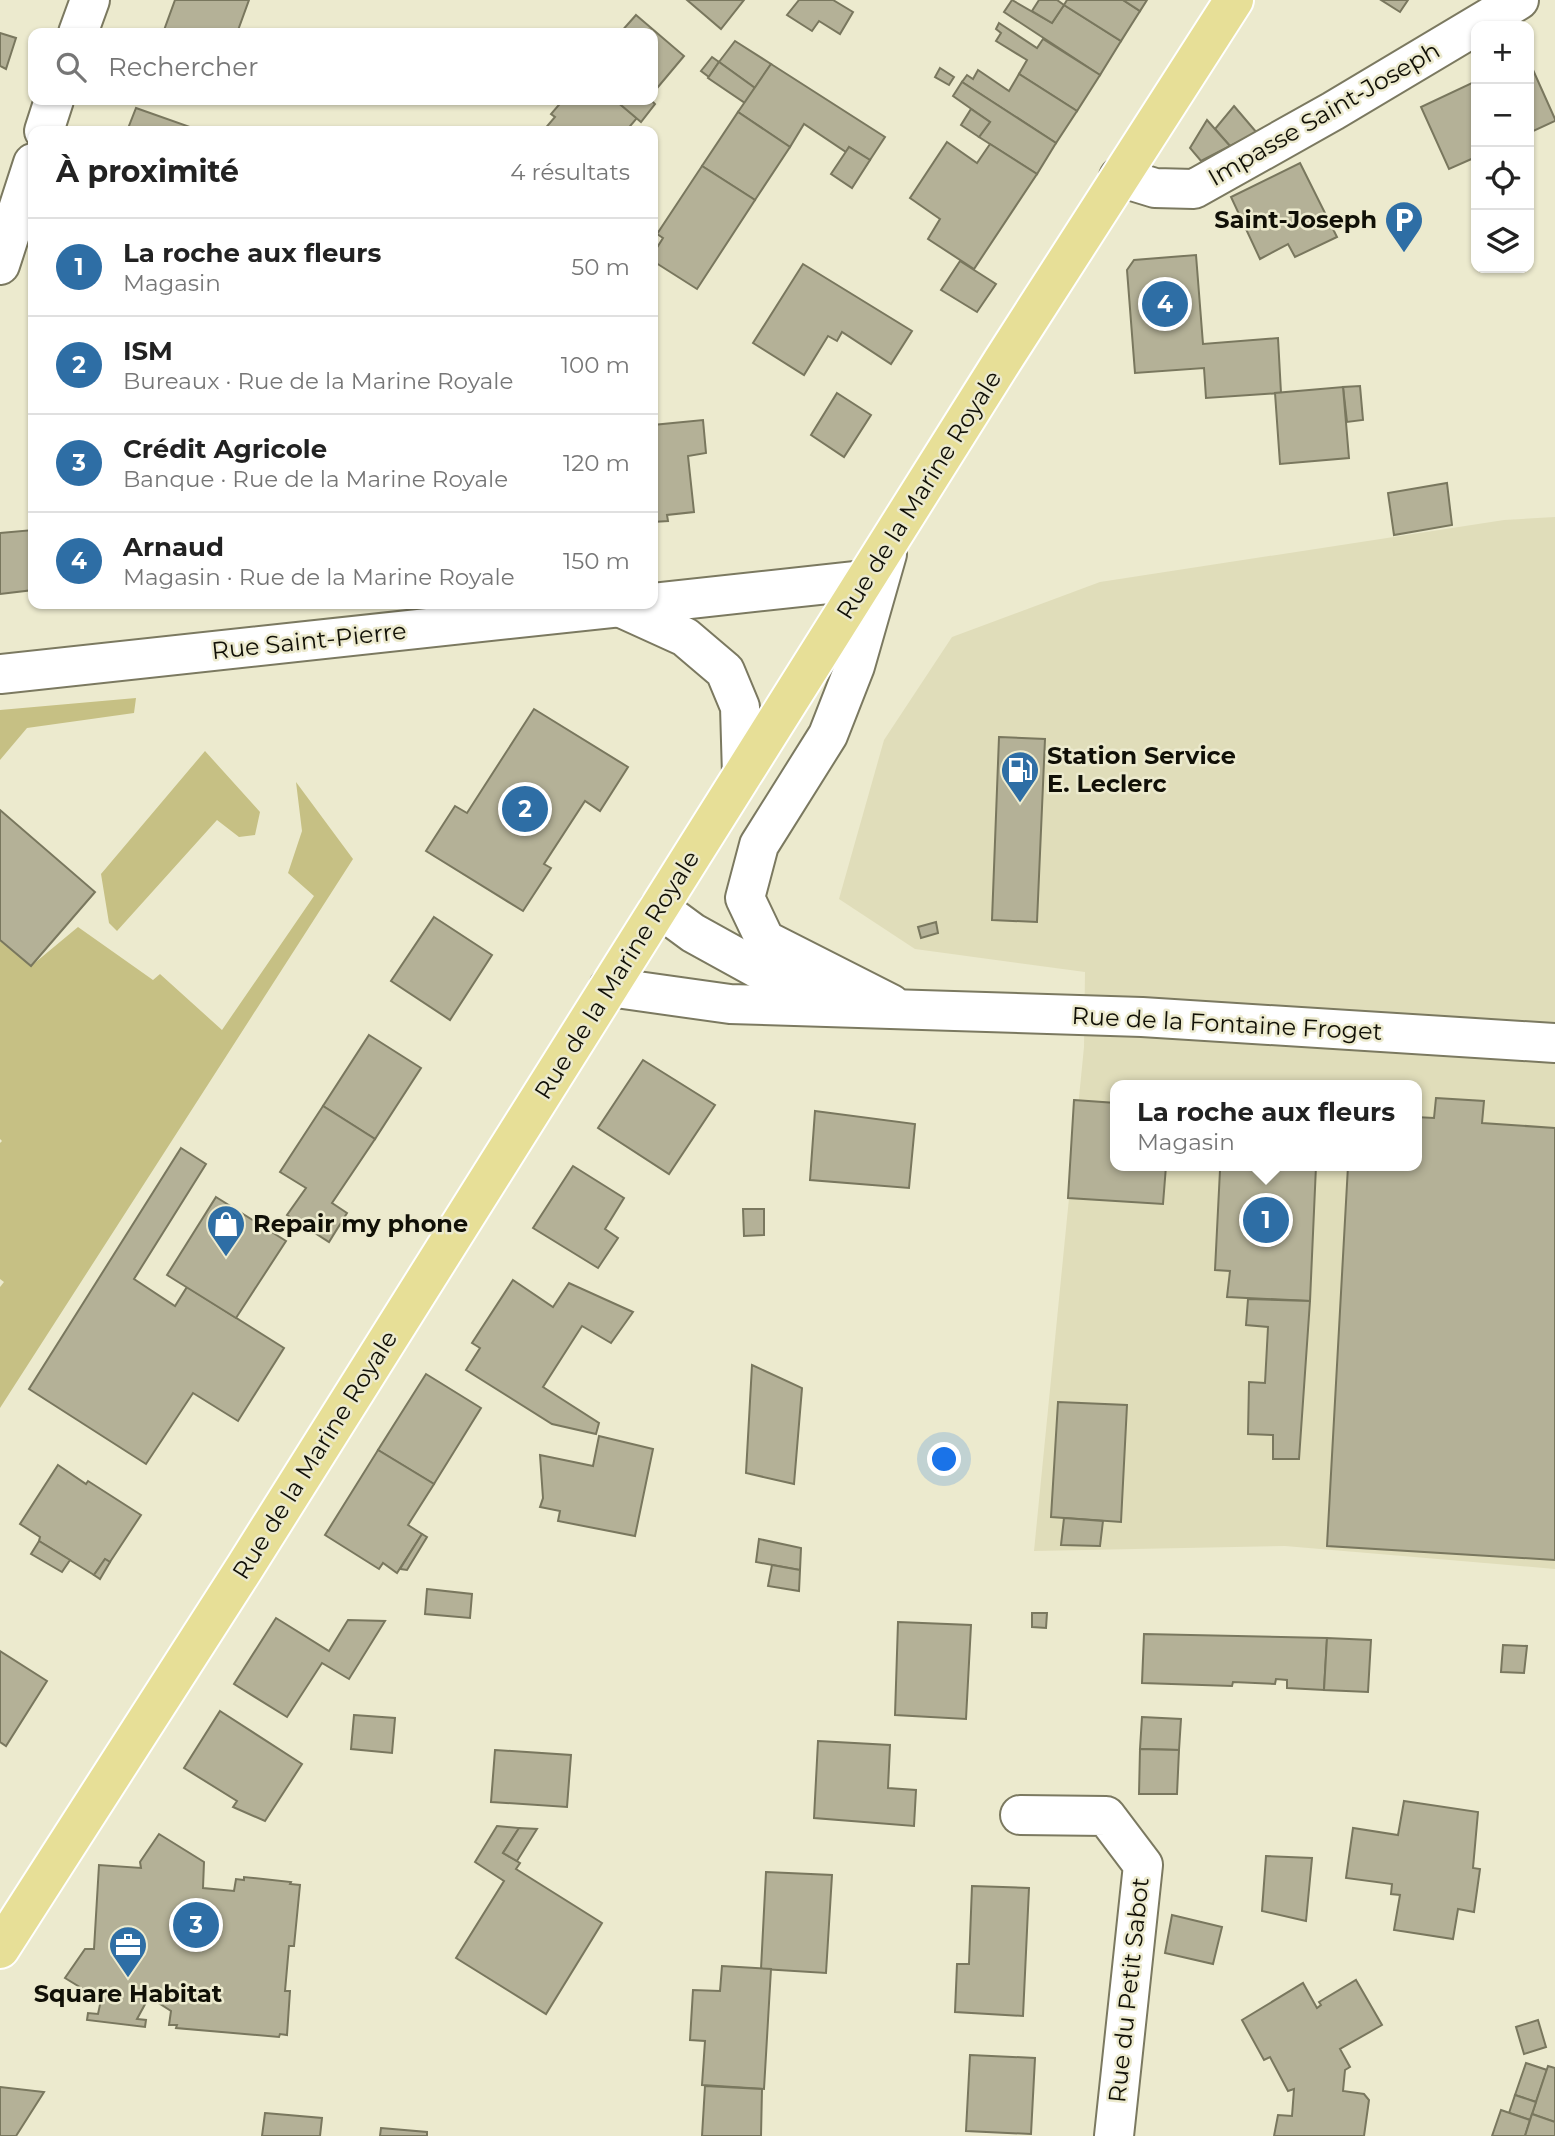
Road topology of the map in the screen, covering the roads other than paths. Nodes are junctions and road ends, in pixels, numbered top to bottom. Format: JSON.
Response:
{"nodes":[{"id":1,"x":90,"y":0,"type":"edge"},
{"id":2,"x":1234,"y":0,"type":"edge"},
{"id":3,"x":1518,"y":0,"type":"edge"},
{"id":4,"x":80,"y":28,"type":"edge"},
{"id":5,"x":52,"y":105,"type":"edge"},
{"id":6,"x":46,"y":126,"type":"edge"},
{"id":7,"x":1119,"y":177,"type":"junction"},
{"id":8,"x":28,"y":178,"type":"edge"},
{"id":9,"x":0,"y":265,"type":"edge"},
{"id":10,"x":892,"y":538,"type":"junction"},
{"id":11,"x":865,"y":580,"type":"junction"},
{"id":12,"x":658,"y":603,"type":"edge"},
{"id":13,"x":603,"y":609,"type":"edge"},
{"id":14,"x":646,"y":609,"type":"edge"},
{"id":15,"x":0,"y":674,"type":"edge"},
{"id":16,"x":742,"y":775,"type":"junction"},
{"id":17,"x":659,"y":908,"type":"junction"},
{"id":18,"x":609,"y":987,"type":"junction"},
{"id":19,"x":899,"y":1008,"type":"junction"},
{"id":20,"x":1555,"y":1043,"type":"edge"},
{"id":21,"x":1020,"y":1815,"type":"dead end"},
{"id":22,"x":0,"y":1949,"type":"edge"},
{"id":23,"x":1114,"y":2136,"type":"edge"}],
"edges":[{"from":1,"to":4,"type":"street"},
{"from":2,"to":7,"type":"main road","name":"Rue de la Marine Royale"},
{"from":3,"to":7,"type":"street","name":"Impasse Saint-Joseph"},
{"from":5,"to":6,"type":"street"},
{"from":7,"to":10,"type":"main road","name":"Rue de la Marine Royale"},
{"from":8,"to":9,"type":"street"},
{"from":10,"to":11,"type":"main road","name":"Rue de la Marine Royale"},
{"from":10,"to":19,"type":"street","name":"Rue de la Fontaine Froget"},
{"from":11,"to":12,"type":"street","name":"Rue Saint-Pierre"},
{"from":11,"to":16,"type":"main road","name":"Rue de la Marine Royale"},
{"from":13,"to":15,"type":"street","name":"Rue Saint-Pierre"},
{"from":14,"to":16,"type":"street"},
{"from":16,"to":17,"type":"main road","name":"Rue de la Marine Royale"},
{"from":17,"to":18,"type":"main road","name":"Rue de la Marine Royale"},
{"from":17,"to":19,"type":"street","name":"Rue de la Fontaine Froget"},
{"from":18,"to":19,"type":"street","name":"Rue de la Fontaine Froget"},
{"from":18,"to":22,"type":"main road","name":"Rue de la Marine Royale"},
{"from":19,"to":20,"type":"street","name":"Rue de la Fontaine Froget"},
{"from":21,"to":23,"type":"street","name":"Rue du Petit Sabot"}]}
